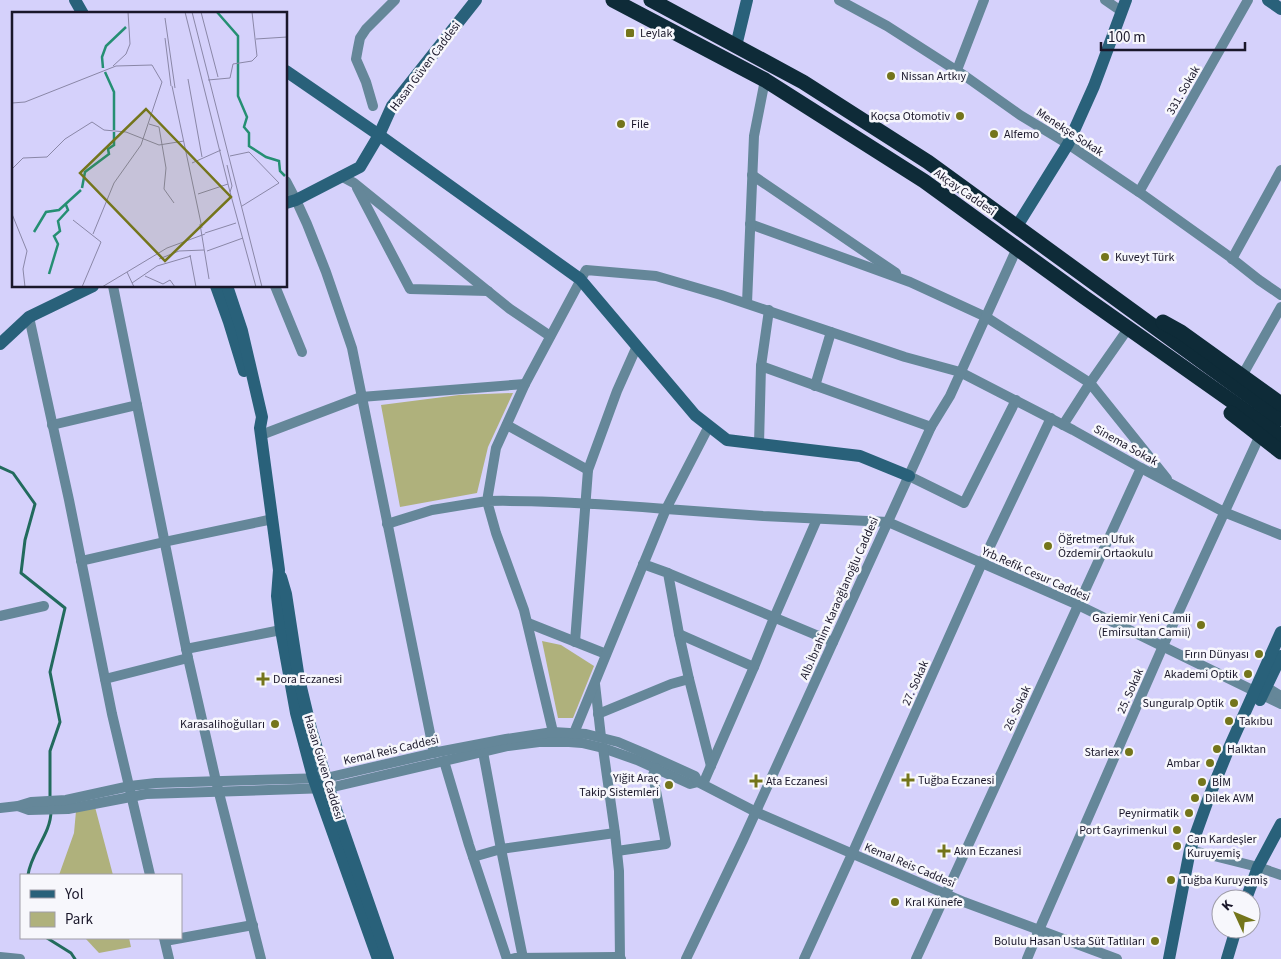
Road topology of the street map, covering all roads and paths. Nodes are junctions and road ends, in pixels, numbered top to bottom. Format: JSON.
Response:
{"nodes":[{"id":1,"x":75,"y":0,"type":"edge"},
{"id":2,"x":395,"y":0,"type":"edge"},
{"id":3,"x":476,"y":0,"type":"edge"},
{"id":4,"x":614,"y":0,"type":"edge"},
{"id":5,"x":651,"y":0,"type":"edge"},
{"id":6,"x":747,"y":0,"type":"edge"},
{"id":7,"x":841,"y":0,"type":"edge"},
{"id":8,"x":984,"y":0,"type":"edge"},
{"id":9,"x":1105,"y":0,"type":"edge"},
{"id":10,"x":1248,"y":0,"type":"edge"},
{"id":11,"x":1268,"y":0,"type":"edge"},
{"id":12,"x":1123,"y":5,"type":"edge"},
{"id":13,"x":1281,"y":9,"type":"edge"},
{"id":14,"x":82,"y":12,"type":"edge"},
{"id":15,"x":736,"y":46,"type":"junction"},
{"id":16,"x":957,"y":70,"type":"junction"},
{"id":17,"x":288,"y":72,"type":"edge"},
{"id":18,"x":765,"y":80,"type":"junction"},
{"id":19,"x":373,"y":106,"type":"dead end"},
{"id":20,"x":379,"y":135,"type":"junction"},
{"id":21,"x":1068,"y":144,"type":"junction"},
{"id":22,"x":1281,"y":170,"type":"edge"},
{"id":23,"x":752,"y":175,"type":"junction"},
{"id":24,"x":341,"y":176,"type":"junction"},
{"id":25,"x":354,"y":183,"type":"junction"},
{"id":26,"x":1139,"y":192,"type":"junction"},
{"id":27,"x":291,"y":201,"type":"edge"},
{"id":28,"x":750,"y":224,"type":"junction"},
{"id":29,"x":1017,"y":226,"type":"junction"},
{"id":30,"x":1017,"y":248,"type":"junction"},
{"id":31,"x":1232,"y":259,"type":"junction"},
{"id":32,"x":580,"y":279,"type":"junction"},
{"id":33,"x":910,"y":282,"type":"junction"},
{"id":34,"x":1096,"y":284,"type":"junction"},
{"id":35,"x":89,"y":288,"type":"edge"},
{"id":36,"x":113,"y":288,"type":"edge"},
{"id":37,"x":217,"y":288,"type":"edge"},
{"id":38,"x":228,"y":288,"type":"edge"},
{"id":39,"x":276,"y":288,"type":"edge"},
{"id":40,"x":488,"y":291,"type":"junction"},
{"id":41,"x":1281,"y":295,"type":"edge"},
{"id":42,"x":1084,"y":297,"type":"junction"},
{"id":43,"x":747,"y":304,"type":"junction"},
{"id":44,"x":1281,"y":307,"type":"edge"},
{"id":45,"x":769,"y":310,"type":"junction"},
{"id":46,"x":29,"y":317,"type":"junction"},
{"id":47,"x":986,"y":317,"type":"junction"},
{"id":48,"x":832,"y":332,"type":"junction"},
{"id":49,"x":1125,"y":333,"type":"junction"},
{"id":50,"x":550,"y":336,"type":"junction"},
{"id":51,"x":0,"y":344,"type":"edge"},
{"id":52,"x":637,"y":346,"type":"junction"},
{"id":53,"x":302,"y":352,"type":"dead end"},
{"id":54,"x":761,"y":366,"type":"junction"},
{"id":55,"x":960,"y":372,"type":"junction"},
{"id":56,"x":1242,"y":376,"type":"junction"},
{"id":57,"x":1090,"y":383,"type":"junction"},
{"id":58,"x":525,"y":384,"type":"junction"},
{"id":59,"x":815,"y":386,"type":"junction"},
{"id":60,"x":361,"y":397,"type":"junction"},
{"id":61,"x":1280,"y":399,"type":"edge"},
{"id":62,"x":1016,"y":400,"type":"junction"},
{"id":63,"x":137,"y":405,"type":"junction"},
{"id":64,"x":1051,"y":418,"type":"junction"},
{"id":65,"x":1281,"y":419,"type":"edge"},
{"id":66,"x":52,"y":425,"type":"junction"},
{"id":67,"x":506,"y":425,"type":"junction"},
{"id":68,"x":1063,"y":425,"type":"junction"},
{"id":69,"x":709,"y":426,"type":"junction"},
{"id":70,"x":931,"y":427,"type":"junction"},
{"id":71,"x":261,"y":431,"type":"junction"},
{"id":72,"x":1260,"y":435,"type":"junction"},
{"id":73,"x":1281,"y":436,"type":"edge"},
{"id":74,"x":759,"y":444,"type":"junction"},
{"id":75,"x":1281,"y":452,"type":"edge"},
{"id":76,"x":1141,"y":468,"type":"junction"},
{"id":77,"x":588,"y":470,"type":"junction"},
{"id":78,"x":909,"y":476,"type":"junction"},
{"id":79,"x":1170,"y":483,"type":"junction"},
{"id":80,"x":487,"y":501,"type":"junction"},
{"id":81,"x":585,"y":503,"type":"junction"},
{"id":82,"x":666,"y":509,"type":"junction"},
{"id":83,"x":1224,"y":512,"type":"junction"},
{"id":84,"x":817,"y":518,"type":"junction"},
{"id":85,"x":273,"y":519,"type":"junction"},
{"id":86,"x":888,"y":522,"type":"junction"},
{"id":87,"x":387,"y":524,"type":"junction"},
{"id":88,"x":1281,"y":535,"type":"edge"},
{"id":89,"x":164,"y":542,"type":"junction"},
{"id":90,"x":81,"y":561,"type":"junction"},
{"id":91,"x":982,"y":563,"type":"junction"},
{"id":92,"x":643,"y":564,"type":"junction"},
{"id":93,"x":279,"y":570,"type":"junction"},
{"id":94,"x":668,"y":573,"type":"junction"},
{"id":95,"x":1078,"y":605,"type":"junction"},
{"id":96,"x":44,"y":606,"type":"dead end"},
{"id":97,"x":0,"y":616,"type":"edge"},
{"id":98,"x":774,"y":618,"type":"junction"},
{"id":99,"x":528,"y":624,"type":"junction"},
{"id":100,"x":281,"y":630,"type":"junction"},
{"id":101,"x":1281,"y":632,"type":"edge"},
{"id":102,"x":679,"y":634,"type":"junction"},
{"id":103,"x":575,"y":642,"type":"junction"},
{"id":104,"x":833,"y":642,"type":"junction"},
{"id":105,"x":1163,"y":646,"type":"junction"},
{"id":106,"x":187,"y":654,"type":"junction"},
{"id":107,"x":606,"y":654,"type":"junction"},
{"id":108,"x":1281,"y":656,"type":"edge"},
{"id":109,"x":754,"y":667,"type":"junction"},
{"id":110,"x":105,"y":679,"type":"junction"},
{"id":111,"x":689,"y":679,"type":"junction"},
{"id":112,"x":594,"y":681,"type":"junction"},
{"id":113,"x":1261,"y":691,"type":"junction"},
{"id":114,"x":1281,"y":696,"type":"edge"},
{"id":115,"x":1281,"y":704,"type":"edge"},
{"id":116,"x":598,"y":714,"type":"junction"},
{"id":117,"x":553,"y":732,"type":"junction"},
{"id":118,"x":574,"y":733,"type":"junction"},
{"id":119,"x":602,"y":743,"type":"junction"},
{"id":120,"x":483,"y":752,"type":"junction"},
{"id":121,"x":434,"y":753,"type":"junction"},
{"id":122,"x":444,"y":761,"type":"junction"},
{"id":123,"x":711,"y":766,"type":"junction"},
{"id":124,"x":656,"y":768,"type":"junction"},
{"id":125,"x":216,"y":781,"type":"junction"},
{"id":126,"x":321,"y":783,"type":"junction"},
{"id":127,"x":701,"y":783,"type":"junction"},
{"id":128,"x":131,"y":791,"type":"junction"},
{"id":129,"x":218,"y":792,"type":"junction"},
{"id":130,"x":0,"y":808,"type":"edge"},
{"id":131,"x":756,"y":812,"type":"junction"},
{"id":132,"x":1281,"y":824,"type":"edge"},
{"id":133,"x":615,"y":833,"type":"junction"},
{"id":134,"x":501,"y":849,"type":"junction"},
{"id":135,"x":1190,"y":850,"type":"junction"},
{"id":136,"x":617,"y":851,"type":"junction"},
{"id":137,"x":852,"y":854,"type":"junction"},
{"id":138,"x":473,"y":857,"type":"junction"},
{"id":139,"x":1258,"y":867,"type":"junction"},
{"id":140,"x":150,"y":874,"type":"edge"},
{"id":141,"x":1281,"y":875,"type":"edge"},
{"id":142,"x":1250,"y":889,"type":"edge"},
{"id":143,"x":946,"y":894,"type":"junction"},
{"id":144,"x":253,"y":925,"type":"junction"},
{"id":145,"x":1038,"y":930,"type":"junction"},
{"id":146,"x":182,"y":937,"type":"edge"},
{"id":147,"x":1233,"y":939,"type":"edge"},
{"id":148,"x":165,"y":940,"type":"edge"},
{"id":149,"x":0,"y":957,"type":"edge"},
{"id":150,"x":523,"y":958,"type":"junction"},
{"id":151,"x":20,"y":959,"type":"edge"},
{"id":152,"x":169,"y":959,"type":"edge"},
{"id":153,"x":261,"y":959,"type":"edge"},
{"id":154,"x":378,"y":959,"type":"edge"},
{"id":155,"x":388,"y":959,"type":"edge"},
{"id":156,"x":509,"y":959,"type":"edge"},
{"id":157,"x":621,"y":959,"type":"edge"},
{"id":158,"x":686,"y":959,"type":"edge"},
{"id":159,"x":804,"y":959,"type":"edge"},
{"id":160,"x":916,"y":959,"type":"edge"},
{"id":161,"x":1027,"y":959,"type":"edge"},
{"id":162,"x":1117,"y":959,"type":"edge"},
{"id":163,"x":1169,"y":959,"type":"edge"},
{"id":164,"x":1227,"y":959,"type":"edge"}],
"edges":[{"from":1,"to":14,"type":"street"},
{"from":2,"to":19,"type":"street"},
{"from":3,"to":20,"type":"street","name":"Hasan Güven Caddesi"},
{"from":4,"to":18,"type":"highway","name":"Akçay Caddesi"},
{"from":5,"to":15,"type":"highway","name":"Akçay Caddesi"},
{"from":6,"to":15,"type":"street"},
{"from":7,"to":16,"type":"street","name":"Menekşe Sokak"},
{"from":8,"to":16,"type":"street"},
{"from":9,"to":12,"type":"street"},
{"from":10,"to":26,"type":"street","name":"331. Sokak"},
{"from":11,"to":13,"type":"street"},
{"from":12,"to":21,"type":"street"},
{"from":15,"to":29,"type":"highway","name":"Akçay Caddesi"},
{"from":16,"to":21,"type":"street","name":"Menekşe Sokak"},
{"from":17,"to":20,"type":"street"},
{"from":18,"to":23,"type":"street"},
{"from":18,"to":30,"type":"highway","name":"Akçay Caddesi"},
{"from":20,"to":24,"type":"street","name":"Hasan Güven Caddesi"},
{"from":20,"to":32,"type":"street"},
{"from":21,"to":26,"type":"street","name":"Menekşe Sokak"},
{"from":21,"to":29,"type":"street"},
{"from":22,"to":31,"type":"street"},
{"from":23,"to":28,"type":"street"},
{"from":23,"to":33,"type":"street"},
{"from":24,"to":25,"type":"street"},
{"from":24,"to":27,"type":"street","name":"Hasan Güven Caddesi"},
{"from":25,"to":40,"type":"street"},
{"from":25,"to":40,"type":"street"},
{"from":26,"to":31,"type":"street","name":"Menekşe Sokak"},
{"from":27,"to":60,"type":"street"},
{"from":28,"to":33,"type":"street"},
{"from":28,"to":43,"type":"street"},
{"from":29,"to":34,"type":"highway","name":"Akçay Caddesi"},
{"from":30,"to":42,"type":"highway","name":"Akçay Caddesi"},
{"from":30,"to":47,"type":"street","name":"Alb.İbrahim Karaoğlanoğlu Caddesi"},
{"from":31,"to":41,"type":"street","name":"Menekşe Sokak"},
{"from":32,"to":43,"type":"street","name":"Sinema Sokak"},
{"from":32,"to":50,"type":"street"},
{"from":32,"to":52,"type":"street"},
{"from":33,"to":47,"type":"street"},
{"from":34,"to":56,"type":"highway"},
{"from":34,"to":65,"type":"highway","name":"Akçay Caddesi"},
{"from":35,"to":46,"type":"street"},
{"from":36,"to":63,"type":"street"},
{"from":37,"to":71,"type":"street","name":"Hasan Güven Caddesi"},
{"from":38,"to":71,"type":"street","name":"Hasan Güven Caddesi"},
{"from":39,"to":53,"type":"street"},
{"from":40,"to":50,"type":"street"},
{"from":42,"to":49,"type":"highway"},
{"from":42,"to":73,"type":"highway","name":"Akçay Caddesi"},
{"from":43,"to":45,"type":"street","name":"Sinema Sokak"},
{"from":44,"to":56,"type":"street"},
{"from":45,"to":48,"type":"street","name":"Sinema Sokak"},
{"from":45,"to":54,"type":"street"},
{"from":46,"to":51,"type":"street"},
{"from":46,"to":66,"type":"street"},
{"from":47,"to":55,"type":"street","name":"Alb.İbrahim Karaoğlanoğlu Caddesi"},
{"from":47,"to":57,"type":"street"},
{"from":48,"to":55,"type":"street","name":"Sinema Sokak"},
{"from":48,"to":59,"type":"street"},
{"from":49,"to":57,"type":"street"},
{"from":49,"to":72,"type":"highway"},
{"from":50,"to":58,"type":"street"},
{"from":52,"to":69,"type":"street"},
{"from":52,"to":77,"type":"street"},
{"from":54,"to":59,"type":"street"},
{"from":54,"to":74,"type":"street"},
{"from":55,"to":62,"type":"street","name":"Sinema Sokak"},
{"from":55,"to":70,"type":"street","name":"Alb.İbrahim Karaoğlanoğlu Caddesi"},
{"from":56,"to":61,"type":"highway"},
{"from":57,"to":68,"type":"street"},
{"from":57,"to":79,"type":"street"},
{"from":58,"to":60,"type":"street"},
{"from":58,"to":67,"type":"street"},
{"from":59,"to":70,"type":"street"},
{"from":60,"to":71,"type":"street"},
{"from":60,"to":87,"type":"street"},
{"from":62,"to":64,"type":"street","name":"Sinema Sokak"},
{"from":62,"to":78,"type":"street"},
{"from":63,"to":66,"type":"street"},
{"from":63,"to":89,"type":"street"},
{"from":64,"to":68,"type":"street","name":"Sinema Sokak"},
{"from":64,"to":91,"type":"street","name":"27. Sokak"},
{"from":66,"to":90,"type":"street"},
{"from":67,"to":77,"type":"street"},
{"from":67,"to":80,"type":"street"},
{"from":68,"to":76,"type":"street","name":"Sinema Sokak"},
{"from":69,"to":74,"type":"street"},
{"from":69,"to":82,"type":"street"},
{"from":70,"to":78,"type":"street","name":"Alb.İbrahim Karaoğlanoğlu Caddesi"},
{"from":71,"to":85,"type":"street","name":"Hasan Güven Caddesi"},
{"from":72,"to":75,"type":"highway"},
{"from":72,"to":83,"type":"street","name":"25. Sokak"},
{"from":74,"to":78,"type":"street"},
{"from":76,"to":79,"type":"street","name":"Sinema Sokak"},
{"from":76,"to":95,"type":"street","name":"26. Sokak"},
{"from":77,"to":81,"type":"street"},
{"from":78,"to":86,"type":"street","name":"Alb.İbrahim Karaoğlanoğlu Caddesi"},
{"from":79,"to":83,"type":"street","name":"Sinema Sokak"},
{"from":80,"to":81,"type":"street"},
{"from":80,"to":87,"type":"street"},
{"from":80,"to":99,"type":"street"},
{"from":81,"to":82,"type":"street"},
{"from":81,"to":103,"type":"street"},
{"from":82,"to":84,"type":"street"},
{"from":82,"to":92,"type":"street"},
{"from":83,"to":88,"type":"street","name":"Sinema Sokak"},
{"from":83,"to":105,"type":"street","name":"25. Sokak"},
{"from":84,"to":86,"type":"street"},
{"from":84,"to":98,"type":"street"},
{"from":85,"to":89,"type":"street"},
{"from":85,"to":93,"type":"street","name":"Hasan Güven Caddesi"},
{"from":86,"to":91,"type":"street","name":"Yrb.Refik Cesur Caddesi"},
{"from":86,"to":104,"type":"street","name":"Alb.İbrahim Karaoğlanoğlu Caddesi"},
{"from":87,"to":121,"type":"street"},
{"from":89,"to":90,"type":"street"},
{"from":89,"to":106,"type":"street"},
{"from":90,"to":110,"type":"street"},
{"from":91,"to":95,"type":"street","name":"Yrb.Refik Cesur Caddesi"},
{"from":91,"to":137,"type":"street","name":"27. Sokak"},
{"from":92,"to":94,"type":"street"},
{"from":92,"to":107,"type":"street"},
{"from":93,"to":100,"type":"street","name":"Hasan Güven Caddesi"},
{"from":93,"to":126,"type":"street","name":"Hasan Güven Caddesi"},
{"from":94,"to":98,"type":"street"},
{"from":94,"to":102,"type":"street"},
{"from":95,"to":105,"type":"street","name":"Yrb.Refik Cesur Caddesi"},
{"from":95,"to":143,"type":"street","name":"26. Sokak"},
{"from":96,"to":97,"type":"street"},
{"from":98,"to":104,"type":"street"},
{"from":98,"to":109,"type":"street"},
{"from":99,"to":103,"type":"street"},
{"from":99,"to":117,"type":"street"},
{"from":100,"to":106,"type":"street"},
{"from":100,"to":126,"type":"street","name":"Hasan Güven Caddesi"},
{"from":101,"to":113,"type":"street"},
{"from":102,"to":109,"type":"street"},
{"from":102,"to":111,"type":"street"},
{"from":103,"to":107,"type":"street"},
{"from":104,"to":131,"type":"street","name":"Alb.İbrahim Karaoğlanoğlu Caddesi"},
{"from":105,"to":113,"type":"street","name":"Yrb.Refik Cesur Caddesi"},
{"from":105,"to":145,"type":"street","name":"25. Sokak"},
{"from":106,"to":110,"type":"street"},
{"from":106,"to":125,"type":"street"},
{"from":107,"to":112,"type":"street"},
{"from":108,"to":113,"type":"street"},
{"from":109,"to":123,"type":"street"},
{"from":110,"to":128,"type":"street"},
{"from":111,"to":116,"type":"street"},
{"from":111,"to":123,"type":"street"},
{"from":112,"to":116,"type":"street"},
{"from":112,"to":118,"type":"street"},
{"from":113,"to":114,"type":"street","name":"Yrb.Refik Cesur Caddesi"},
{"from":113,"to":115,"type":"street","name":"Yrb.Refik Cesur Caddesi"},
{"from":113,"to":135,"type":"street"},
{"from":116,"to":119,"type":"street"},
{"from":117,"to":118,"type":"street","name":"Kemal Reis Caddesi"},
{"from":117,"to":121,"type":"street","name":"Kemal Reis Caddesi"},
{"from":118,"to":119,"type":"street","name":"Kemal Reis Caddesi"},
{"from":119,"to":120,"type":"street","name":"Kemal Reis Caddesi"},
{"from":119,"to":124,"type":"street","name":"Kemal Reis Caddesi"},
{"from":119,"to":127,"type":"street","name":"Kemal Reis Caddesi"},
{"from":119,"to":133,"type":"street"},
{"from":120,"to":122,"type":"street","name":"Kemal Reis Caddesi"},
{"from":120,"to":134,"type":"street"},
{"from":121,"to":126,"type":"street","name":"Kemal Reis Caddesi"},
{"from":122,"to":126,"type":"street","name":"Kemal Reis Caddesi"},
{"from":122,"to":138,"type":"street"},
{"from":123,"to":127,"type":"street"},
{"from":124,"to":127,"type":"street","name":"Kemal Reis Caddesi"},
{"from":124,"to":136,"type":"street"},
{"from":125,"to":126,"type":"street","name":"Kemal Reis Caddesi"},
{"from":125,"to":128,"type":"street","name":"Kemal Reis Caddesi"},
{"from":125,"to":129,"type":"street"},
{"from":126,"to":129,"type":"street","name":"Kemal Reis Caddesi"},
{"from":126,"to":154,"type":"street","name":"Hasan Güven Caddesi"},
{"from":126,"to":155,"type":"street","name":"Hasan Güven Caddesi"},
{"from":127,"to":131,"type":"street","name":"Kemal Reis Caddesi"},
{"from":128,"to":129,"type":"street","name":"Kemal Reis Caddesi"},
{"from":128,"to":130,"type":"street","name":"Kemal Reis Caddesi"},
{"from":128,"to":140,"type":"street"},
{"from":129,"to":144,"type":"street"},
{"from":131,"to":137,"type":"street","name":"Kemal Reis Caddesi"},
{"from":131,"to":158,"type":"street","name":"Alb.İbrahim Karaoğlanoğlu Caddesi"},
{"from":132,"to":139,"type":"street"},
{"from":133,"to":134,"type":"street"},
{"from":133,"to":136,"type":"street"},
{"from":134,"to":138,"type":"street"},
{"from":134,"to":150,"type":"street"},
{"from":135,"to":139,"type":"street"},
{"from":135,"to":163,"type":"street"},
{"from":136,"to":157,"type":"street"},
{"from":137,"to":143,"type":"street","name":"Kemal Reis Caddesi"},
{"from":137,"to":159,"type":"street","name":"27. Sokak"},
{"from":138,"to":156,"type":"street"},
{"from":139,"to":141,"type":"street"},
{"from":139,"to":142,"type":"street"},
{"from":143,"to":145,"type":"street","name":"Kemal Reis Caddesi"},
{"from":143,"to":160,"type":"street","name":"26. Sokak"},
{"from":144,"to":146,"type":"street"},
{"from":144,"to":153,"type":"street"},
{"from":145,"to":161,"type":"street","name":"25. Sokak"},
{"from":145,"to":162,"type":"street","name":"Kemal Reis Caddesi"},
{"from":147,"to":164,"type":"street"},
{"from":148,"to":152,"type":"street"},
{"from":149,"to":151,"type":"street"},
{"from":150,"to":156,"type":"street"},
{"from":150,"to":157,"type":"street"}]}
